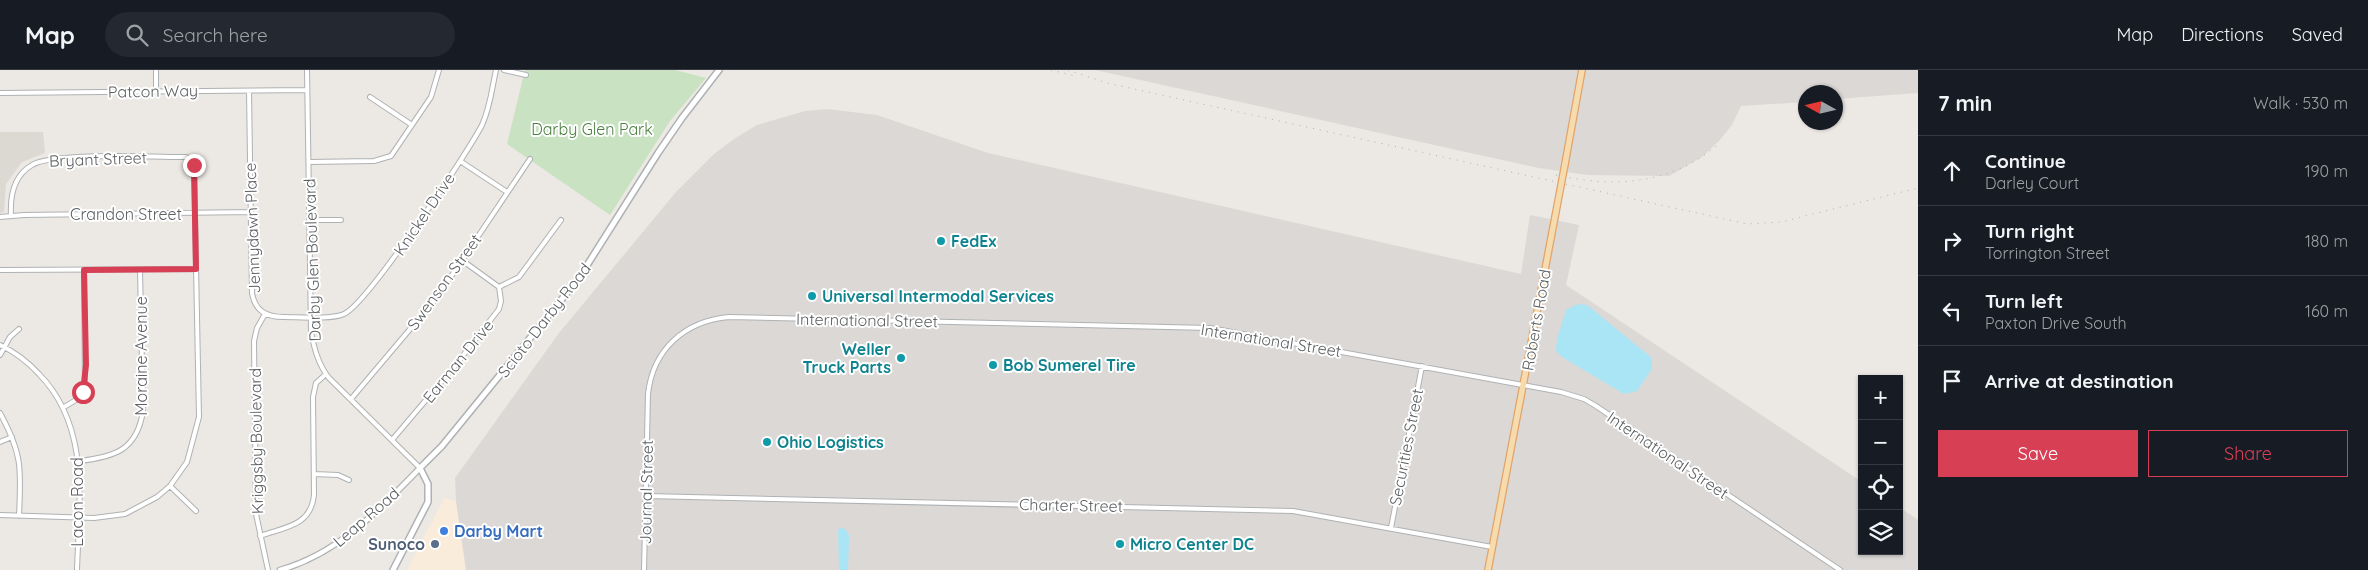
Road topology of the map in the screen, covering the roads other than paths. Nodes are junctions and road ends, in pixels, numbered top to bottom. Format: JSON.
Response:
{"nodes":[{"id":1,"x":156,"y":70,"type":"edge"},
{"id":2,"x":307,"y":70,"type":"edge"},
{"id":3,"x":439,"y":70,"type":"edge"},
{"id":4,"x":496,"y":70,"type":"edge"},
{"id":5,"x":504,"y":70,"type":"edge"},
{"id":6,"x":719,"y":70,"type":"edge"},
{"id":7,"x":1582,"y":70,"type":"edge"},
{"id":8,"x":526,"y":75,"type":"dead end"},
{"id":9,"x":306,"y":90,"type":"junction"},
{"id":10,"x":156,"y":91,"type":"junction"},
{"id":11,"x":249,"y":91,"type":"junction"},
{"id":12,"x":0,"y":93,"type":"edge"},
{"id":13,"x":370,"y":97,"type":"dead end"},
{"id":14,"x":412,"y":126,"type":"junction"},
{"id":15,"x":530,"y":159,"type":"dead end"},
{"id":16,"x":460,"y":161,"type":"junction"},
{"id":17,"x":309,"y":162,"type":"junction"},
{"id":18,"x":506,"y":192,"type":"junction"},
{"id":19,"x":251,"y":212,"type":"junction"},
{"id":20,"x":195,"y":213,"type":"junction"},
{"id":21,"x":11,"y":215,"type":"junction"},
{"id":22,"x":0,"y":217,"type":"edge"},
{"id":23,"x":310,"y":220,"type":"junction"},
{"id":24,"x":341,"y":220,"type":"dead end"},
{"id":25,"x":561,"y":220,"type":"dead end"},
{"id":26,"x":463,"y":261,"type":"junction"},
{"id":27,"x":196,"y":269,"type":"junction"},
{"id":28,"x":0,"y":270,"type":"edge"},
{"id":29,"x":84,"y":270,"type":"junction"},
{"id":30,"x":140,"y":270,"type":"junction"},
{"id":31,"x":499,"y":287,"type":"junction"},
{"id":32,"x":265,"y":314,"type":"junction"},
{"id":33,"x":311,"y":316,"type":"junction"},
{"id":34,"x":19,"y":329,"type":"dead end"},
{"id":35,"x":2,"y":346,"type":"edge"},
{"id":36,"x":0,"y":355,"type":"edge"},
{"id":37,"x":1422,"y":366,"type":"junction"},
{"id":38,"x":326,"y":374,"type":"junction"},
{"id":39,"x":1524,"y":384,"type":"junction"},
{"id":40,"x":351,"y":399,"type":"junction"},
{"id":41,"x":64,"y":407,"type":"junction"},
{"id":42,"x":0,"y":413,"type":"edge"},
{"id":43,"x":647,"y":415,"type":"joint"},
{"id":44,"x":12,"y":437,"type":"junction"},
{"id":45,"x":392,"y":440,"type":"junction"},
{"id":46,"x":0,"y":442,"type":"edge"},
{"id":47,"x":79,"y":461,"type":"junction"},
{"id":48,"x":420,"y":468,"type":"junction"},
{"id":49,"x":314,"y":474,"type":"junction"},
{"id":50,"x":349,"y":480,"type":"dead end"},
{"id":51,"x":170,"y":486,"type":"junction"},
{"id":52,"x":646,"y":496,"type":"junction"},
{"id":53,"x":196,"y":511,"type":"dead end"},
{"id":54,"x":0,"y":515,"type":"edge"},
{"id":55,"x":20,"y":516,"type":"junction"},
{"id":56,"x":78,"y":518,"type":"junction"},
{"id":57,"x":1391,"y":528,"type":"junction"},
{"id":58,"x":260,"y":536,"type":"junction"},
{"id":59,"x":1492,"y":547,"type":"junction"},
{"id":60,"x":77,"y":570,"type":"edge"},
{"id":61,"x":268,"y":570,"type":"edge"},
{"id":62,"x":280,"y":570,"type":"edge"},
{"id":63,"x":393,"y":570,"type":"edge"},
{"id":64,"x":644,"y":570,"type":"edge"},
{"id":65,"x":1488,"y":570,"type":"edge"},
{"id":66,"x":1840,"y":570,"type":"edge"}],
"edges":[{"from":1,"to":10,"type":"street"},
{"from":2,"to":9,"type":"street","name":"Darby Glen Boulevard"},
{"from":3,"to":14,"type":"street"},
{"from":4,"to":16,"type":"street","name":"Knickel Drive"},
{"from":5,"to":8,"type":"street"},
{"from":6,"to":48,"type":"main road","name":"Scioto Darby Road"},
{"from":7,"to":39,"type":"main road","name":"Roberts Road","bridge":true},
{"from":9,"to":11,"type":"street","name":"Patcon Way"},
{"from":9,"to":17,"type":"street","name":"Darby Glen Boulevard"},
{"from":10,"to":11,"type":"street","name":"Patcon Way"},
{"from":10,"to":12,"type":"street","name":"Patcon Way"},
{"from":11,"to":19,"type":"street","name":"Jennydawn Place"},
{"from":13,"to":14,"type":"street"},
{"from":14,"to":17,"type":"street"},
{"from":15,"to":18,"type":"street","name":"Swenson Street"},
{"from":16,"to":18,"type":"street"},
{"from":16,"to":33,"type":"street","name":"Knickel Drive"},
{"from":17,"to":23,"type":"street","name":"Darby Glen Boulevard"},
{"from":18,"to":26,"type":"street","name":"Swenson Street"},
{"from":19,"to":20,"type":"street","name":"Crandon Street"},
{"from":19,"to":32,"type":"street","name":"Jennydawn Place"},
{"from":20,"to":21,"type":"street","name":"Crandon Street"},
{"from":20,"to":21,"type":"street","name":"Bryant Street"},
{"from":20,"to":27,"type":"street"},
{"from":21,"to":22,"type":"street","name":"Crandon Street"},
{"from":23,"to":24,"type":"street"},
{"from":23,"to":33,"type":"street","name":"Darby Glen Boulevard"},
{"from":25,"to":31,"type":"street"},
{"from":26,"to":31,"type":"street"},
{"from":26,"to":40,"type":"street","name":"Swenson Street"},
{"from":27,"to":30,"type":"street"},
{"from":27,"to":51,"type":"street"},
{"from":28,"to":29,"type":"street"},
{"from":29,"to":30,"type":"street"},
{"from":29,"to":41,"type":"street"},
{"from":30,"to":47,"type":"street","name":"Moraine Avenue"},
{"from":31,"to":45,"type":"street","name":"Earman Drive"},
{"from":32,"to":33,"type":"street","name":"Jennydawn Place"},
{"from":32,"to":58,"type":"street","name":"Kriggsby Boulevard"},
{"from":33,"to":38,"type":"street","name":"Darby Glen Boulevard"},
{"from":34,"to":35,"type":"street"},
{"from":35,"to":36,"type":"street"},
{"from":35,"to":41,"type":"street","name":"Lacon Road"},
{"from":37,"to":39,"type":"street","name":"International Street"},
{"from":37,"to":43,"type":"street","name":"International Street"},
{"from":37,"to":57,"type":"street","name":"Securities Street"},
{"from":38,"to":40,"type":"street","name":"Darby Glen Boulevard"},
{"from":38,"to":49,"type":"street"},
{"from":39,"to":59,"type":"main road","name":"Roberts Road"},
{"from":39,"to":66,"type":"street","name":"International Street"},
{"from":40,"to":45,"type":"street","name":"Darby Glen Boulevard"},
{"from":41,"to":47,"type":"street","name":"Lacon Road"},
{"from":42,"to":44,"type":"street"},
{"from":43,"to":52,"type":"street","name":"Journal Street"},
{"from":44,"to":46,"type":"street"},
{"from":44,"to":55,"type":"street"},
{"from":45,"to":48,"type":"street","name":"Darby Glen Boulevard"},
{"from":47,"to":56,"type":"street","name":"Lacon Road"},
{"from":48,"to":62,"type":"street","name":"Leap Road"},
{"from":48,"to":63,"type":"main road"},
{"from":49,"to":50,"type":"street"},
{"from":49,"to":58,"type":"street"},
{"from":51,"to":53,"type":"street"},
{"from":51,"to":56,"type":"street"},
{"from":52,"to":57,"type":"street","name":"Charter Street"},
{"from":52,"to":64,"type":"street","name":"Journal Street"},
{"from":54,"to":55,"type":"street"},
{"from":55,"to":56,"type":"street"},
{"from":56,"to":60,"type":"street","name":"Lacon Road"},
{"from":57,"to":59,"type":"street","name":"Charter Street"},
{"from":58,"to":61,"type":"street","name":"Kriggsby Boulevard"},
{"from":59,"to":65,"type":"main road","name":"Roberts Road"}]}
